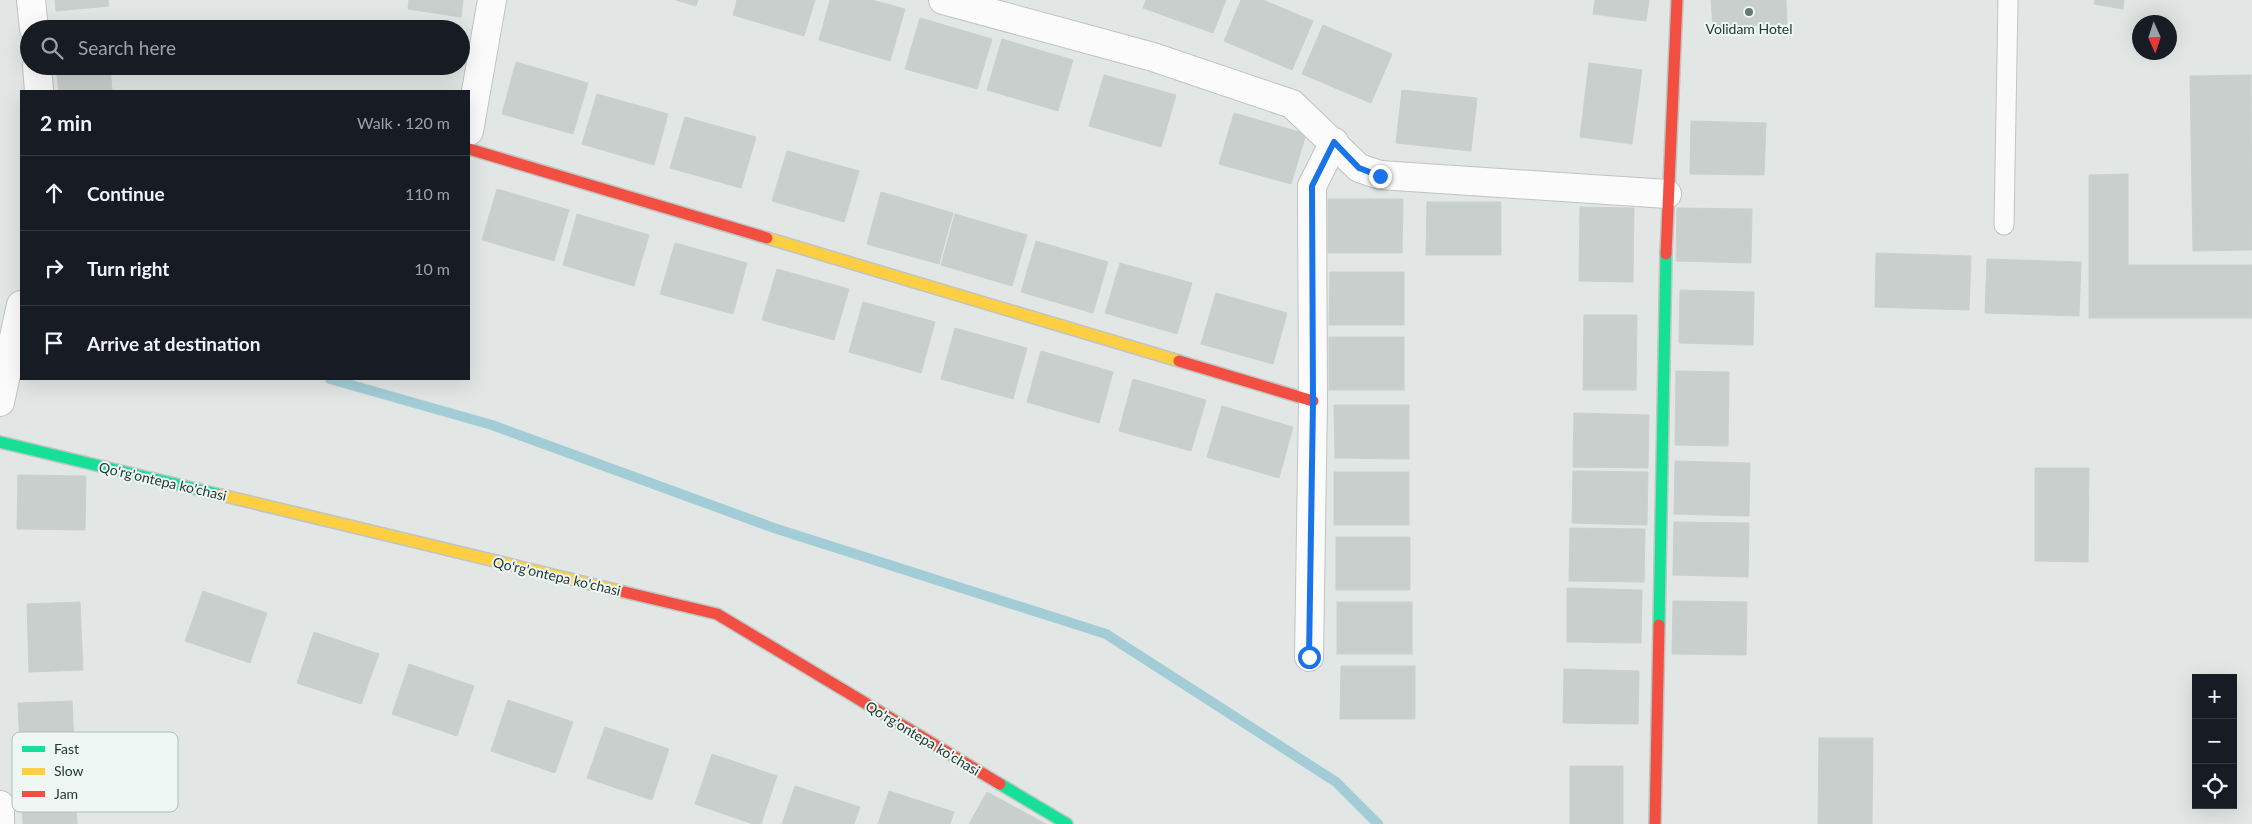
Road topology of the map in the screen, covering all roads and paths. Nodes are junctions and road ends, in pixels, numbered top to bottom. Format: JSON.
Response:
{"nodes":[{"id":1,"x":31,"y":0,"type":"edge"},
{"id":2,"x":492,"y":0,"type":"edge"},
{"id":3,"x":943,"y":0,"type":"edge"},
{"id":4,"x":1677,"y":0,"type":"edge"},
{"id":5,"x":2008,"y":0,"type":"edge"},
{"id":6,"x":33,"y":20,"type":"edge"},
{"id":7,"x":38,"y":75,"type":"edge"},
{"id":8,"x":39,"y":90,"type":"edge"},
{"id":9,"x":470,"y":125,"type":"edge"},
{"id":10,"x":1334,"y":142,"type":"junction"},
{"id":11,"x":470,"y":149,"type":"edge"},
{"id":12,"x":1667,"y":194,"type":"junction"},
{"id":13,"x":2004,"y":226,"type":"dead end"},
{"id":14,"x":20,"y":310,"type":"edge"},
{"id":15,"x":1313,"y":401,"type":"junction"},
{"id":16,"x":0,"y":402,"type":"edge"},
{"id":17,"x":0,"y":442,"type":"edge"},
{"id":18,"x":1309,"y":657,"type":"dead end"},
{"id":19,"x":0,"y":806,"type":"edge"},
{"id":20,"x":0,"y":824,"type":"edge"},
{"id":21,"x":1067,"y":824,"type":"edge"},
{"id":22,"x":1655,"y":824,"type":"edge"}],
"edges":[{"from":1,"to":6,"type":"street"},
{"from":2,"to":9,"type":"street"},
{"from":3,"to":10,"type":"street"},
{"from":4,"to":12,"type":"street"},
{"from":5,"to":13,"type":"lane"},
{"from":7,"to":8,"type":"street"},
{"from":10,"to":12,"type":"street"},
{"from":10,"to":15,"type":"street"},
{"from":11,"to":15,"type":"street"},
{"from":12,"to":22,"type":"street"},
{"from":14,"to":16,"type":"street"},
{"from":15,"to":18,"type":"street"},
{"from":17,"to":21,"type":"street","name":"Qo'rg'ontepa ko'chasi"},
{"from":19,"to":20,"type":"street"}]}
